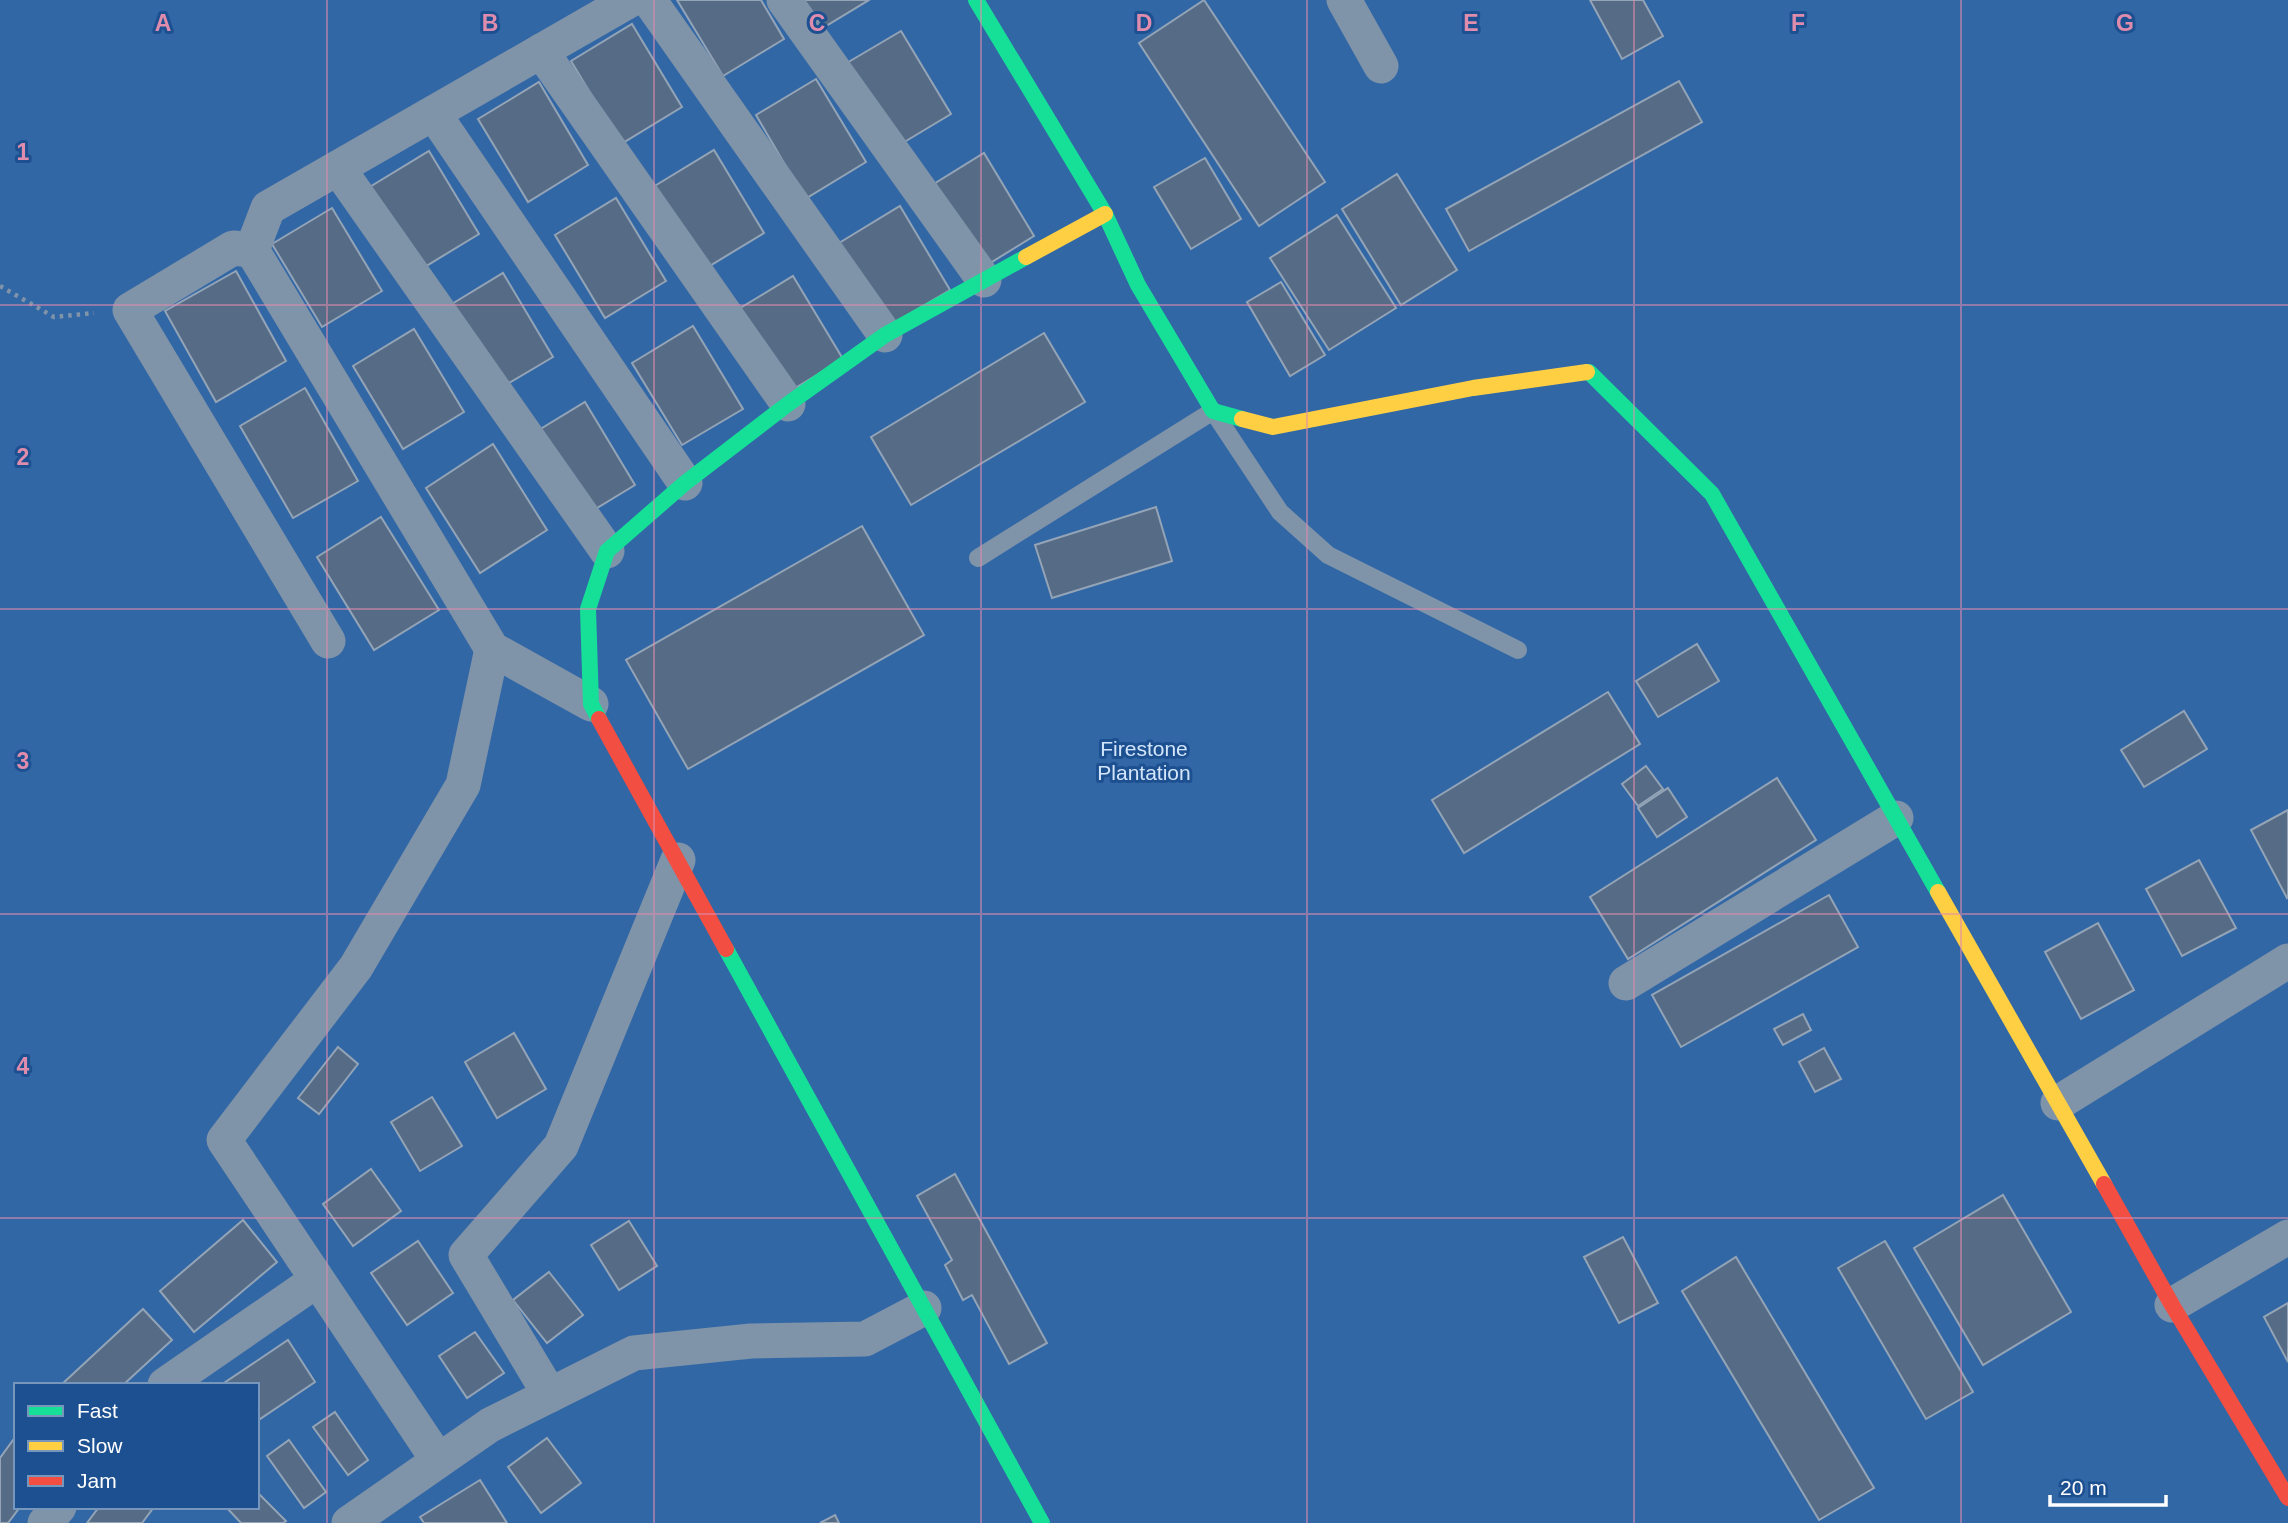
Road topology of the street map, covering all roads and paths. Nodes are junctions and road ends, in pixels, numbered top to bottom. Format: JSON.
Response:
{"nodes":[{"id":1,"x":630,"y":0,"type":"edge"},
{"id":2,"x":649,"y":0,"type":"edge"},
{"id":3,"x":784,"y":0,"type":"edge"},
{"id":4,"x":976,"y":0,"type":"edge"},
{"id":5,"x":1344,"y":0,"type":"edge"},
{"id":6,"x":541,"y":51,"type":"junction"},
{"id":7,"x":1381,"y":66,"type":"dead end"},
{"id":8,"x":434,"y":114,"type":"junction"},
{"id":9,"x":338,"y":168,"type":"junction"},
{"id":10,"x":1105,"y":214,"type":"junction"},
{"id":11,"x":252,"y":250,"type":"junction"},
{"id":12,"x":984,"y":280,"type":"junction"},
{"id":13,"x":0,"y":286,"type":"edge"},
{"id":14,"x":130,"y":310,"type":"junction"},
{"id":15,"x":885,"y":335,"type":"junction"},
{"id":16,"x":788,"y":404,"type":"junction"},
{"id":17,"x":1213,"y":411,"type":"junction"},
{"id":18,"x":685,"y":483,"type":"junction"},
{"id":19,"x":607,"y":551,"type":"junction"},
{"id":20,"x":978,"y":558,"type":"dead end"},
{"id":21,"x":328,"y":641,"type":"dead end"},
{"id":22,"x":492,"y":649,"type":"junction"},
{"id":23,"x":1518,"y":650,"type":"dead end"},
{"id":24,"x":591,"y":704,"type":"junction"},
{"id":25,"x":1896,"y":818,"type":"junction"},
{"id":26,"x":678,"y":860,"type":"junction"},
{"id":27,"x":2288,"y":961,"type":"edge"},
{"id":28,"x":1626,"y":983,"type":"dead end"},
{"id":29,"x":2057,"y":1103,"type":"junction"},
{"id":30,"x":2288,"y":1237,"type":"edge"},
{"id":31,"x":317,"y":1280,"type":"junction"},
{"id":32,"x":2172,"y":1305,"type":"junction"},
{"id":33,"x":924,"y":1308,"type":"junction"},
{"id":34,"x":168,"y":1383,"type":"edge"},
{"id":35,"x":550,"y":1395,"type":"junction"},
{"id":36,"x":438,"y":1460,"type":"junction"},
{"id":37,"x":2288,"y":1499,"type":"edge"},
{"id":38,"x":57,"y":1509,"type":"edge"},
{"id":39,"x":45,"y":1523,"type":"edge"},
{"id":40,"x":349,"y":1523,"type":"edge"},
{"id":41,"x":1042,"y":1523,"type":"edge"}],
"edges":[{"from":1,"to":6,"type":"street"},
{"from":2,"to":15,"type":"street"},
{"from":3,"to":12,"type":"street"},
{"from":4,"to":10,"type":"street"},
{"from":5,"to":7,"type":"street"},
{"from":6,"to":8,"type":"street"},
{"from":6,"to":16,"type":"street"},
{"from":8,"to":9,"type":"street"},
{"from":8,"to":18,"type":"street"},
{"from":9,"to":11,"type":"street"},
{"from":9,"to":19,"type":"street"},
{"from":10,"to":12,"type":"street"},
{"from":10,"to":17,"type":"street"},
{"from":11,"to":14,"type":"street"},
{"from":11,"to":22,"type":"street"},
{"from":12,"to":15,"type":"street"},
{"from":13,"to":14,"type":"path"},
{"from":14,"to":21,"type":"street"},
{"from":15,"to":16,"type":"street"},
{"from":16,"to":18,"type":"street"},
{"from":17,"to":20,"type":"lane"},
{"from":17,"to":23,"type":"lane"},
{"from":17,"to":25,"type":"street"},
{"from":18,"to":19,"type":"street"},
{"from":19,"to":24,"type":"street"},
{"from":22,"to":24,"type":"street"},
{"from":22,"to":31,"type":"street"},
{"from":24,"to":26,"type":"street"},
{"from":25,"to":28,"type":"street"},
{"from":25,"to":29,"type":"street"},
{"from":26,"to":33,"type":"street"},
{"from":26,"to":35,"type":"street"},
{"from":27,"to":29,"type":"street"},
{"from":29,"to":32,"type":"street"},
{"from":30,"to":32,"type":"street"},
{"from":31,"to":34,"type":"street"},
{"from":31,"to":36,"type":"street"},
{"from":32,"to":37,"type":"street"},
{"from":33,"to":35,"type":"street"},
{"from":33,"to":41,"type":"street"},
{"from":35,"to":36,"type":"street"},
{"from":36,"to":40,"type":"street"},
{"from":38,"to":39,"type":"street"}]}
